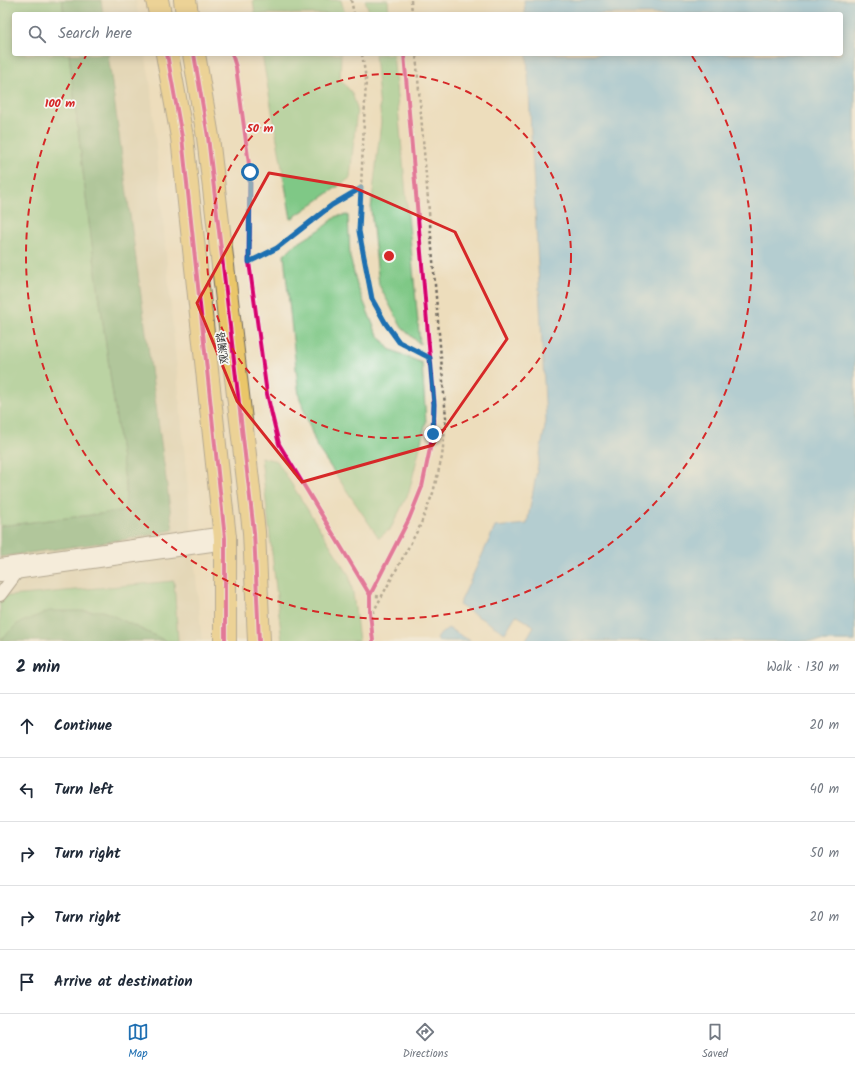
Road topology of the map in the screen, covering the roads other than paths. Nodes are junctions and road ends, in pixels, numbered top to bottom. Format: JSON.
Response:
{"nodes":[{"id":1,"x":157,"y":0,"type":"edge"},
{"id":2,"x":185,"y":0,"type":"edge"},
{"id":3,"x":160,"y":12,"type":"edge"},
{"id":4,"x":187,"y":12,"type":"edge"},
{"id":5,"x":167,"y":56,"type":"edge"},
{"id":6,"x":194,"y":56,"type":"edge"},
{"id":7,"x":225,"y":538,"type":"junction"},
{"id":8,"x":21,"y":566,"type":"junction"},
{"id":9,"x":0,"y":570,"type":"edge"},
{"id":10,"x":0,"y":594,"type":"edge"},
{"id":11,"x":259,"y":638,"type":"edge"},
{"id":12,"x":224,"y":639,"type":"edge"}],
"edges":[{"from":1,"to":3,"type":"main road"},
{"from":2,"to":4,"type":"main road"},
{"from":5,"to":7,"type":"main road","name":"观澜路"},
{"from":6,"to":11,"type":"main road","name":"观澜路"},
{"from":7,"to":8,"type":"street"},
{"from":7,"to":12,"type":"main road","name":"观澜路"},
{"from":8,"to":9,"type":"street"},
{"from":8,"to":10,"type":"lane"}]}
